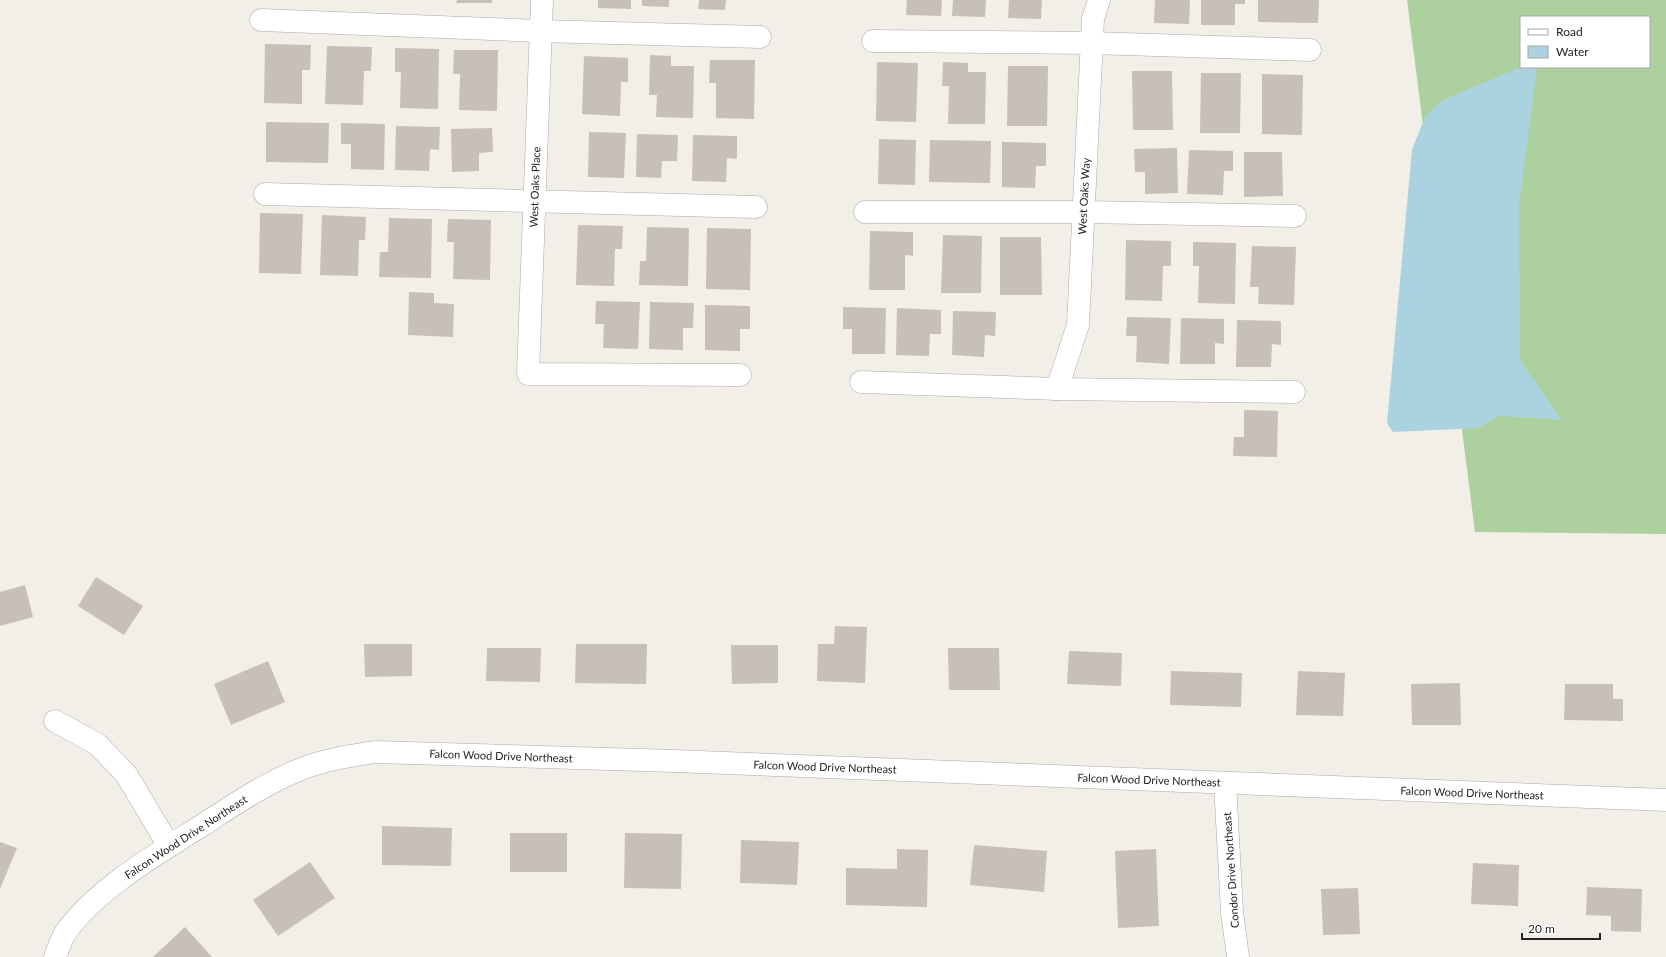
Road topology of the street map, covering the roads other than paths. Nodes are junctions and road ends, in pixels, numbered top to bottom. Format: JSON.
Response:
{"nodes":[{"id":1,"x":542,"y":0,"type":"edge"},
{"id":2,"x":1099,"y":0,"type":"edge"},
{"id":3,"x":261,"y":20,"type":"dead end"},
{"id":4,"x":540,"y":31,"type":"junction"},
{"id":5,"x":760,"y":37,"type":"dead end"},
{"id":6,"x":873,"y":41,"type":"dead end"},
{"id":7,"x":1092,"y":43,"type":"junction"},
{"id":8,"x":1310,"y":50,"type":"dead end"},
{"id":9,"x":265,"y":194,"type":"dead end"},
{"id":10,"x":534,"y":202,"type":"junction"},
{"id":11,"x":756,"y":207,"type":"dead end"},
{"id":12,"x":865,"y":212,"type":"dead end"},
{"id":13,"x":1084,"y":212,"type":"junction"},
{"id":14,"x":1295,"y":216,"type":"dead end"},
{"id":15,"x":740,"y":375,"type":"dead end"},
{"id":16,"x":861,"y":382,"type":"dead end"},
{"id":17,"x":1057,"y":389,"type":"junction"},
{"id":18,"x":1294,"y":392,"type":"dead end"},
{"id":19,"x":56,"y":721,"type":"dead end"},
{"id":20,"x":1225,"y":783,"type":"junction"},
{"id":21,"x":1666,"y":800,"type":"edge"},
{"id":22,"x":170,"y":846,"type":"junction"},
{"id":23,"x":55,"y":957,"type":"edge"},
{"id":24,"x":1238,"y":957,"type":"edge"}],
"edges":[{"from":1,"to":4,"type":"street","name":"West Oaks Place"},
{"from":2,"to":7,"type":"street","name":"West Oaks Way"},
{"from":3,"to":4,"type":"street"},
{"from":4,"to":5,"type":"street"},
{"from":4,"to":10,"type":"street","name":"West Oaks Place"},
{"from":6,"to":7,"type":"street"},
{"from":7,"to":8,"type":"street"},
{"from":7,"to":13,"type":"street","name":"West Oaks Way"},
{"from":9,"to":10,"type":"street"},
{"from":10,"to":11,"type":"street"},
{"from":10,"to":15,"type":"street","name":"West Oaks Place"},
{"from":12,"to":13,"type":"street"},
{"from":13,"to":14,"type":"street"},
{"from":13,"to":17,"type":"street","name":"West Oaks Way"},
{"from":16,"to":17,"type":"street"},
{"from":17,"to":18,"type":"street"},
{"from":19,"to":22,"type":"street"},
{"from":20,"to":21,"type":"street","name":"Falcon Wood Drive Northeast"},
{"from":20,"to":22,"type":"street","name":"Falcon Wood Drive Northeast"},
{"from":20,"to":24,"type":"street","name":"Condor Drive Northeast"},
{"from":22,"to":23,"type":"street","name":"Falcon Wood Drive Northeast"}]}
